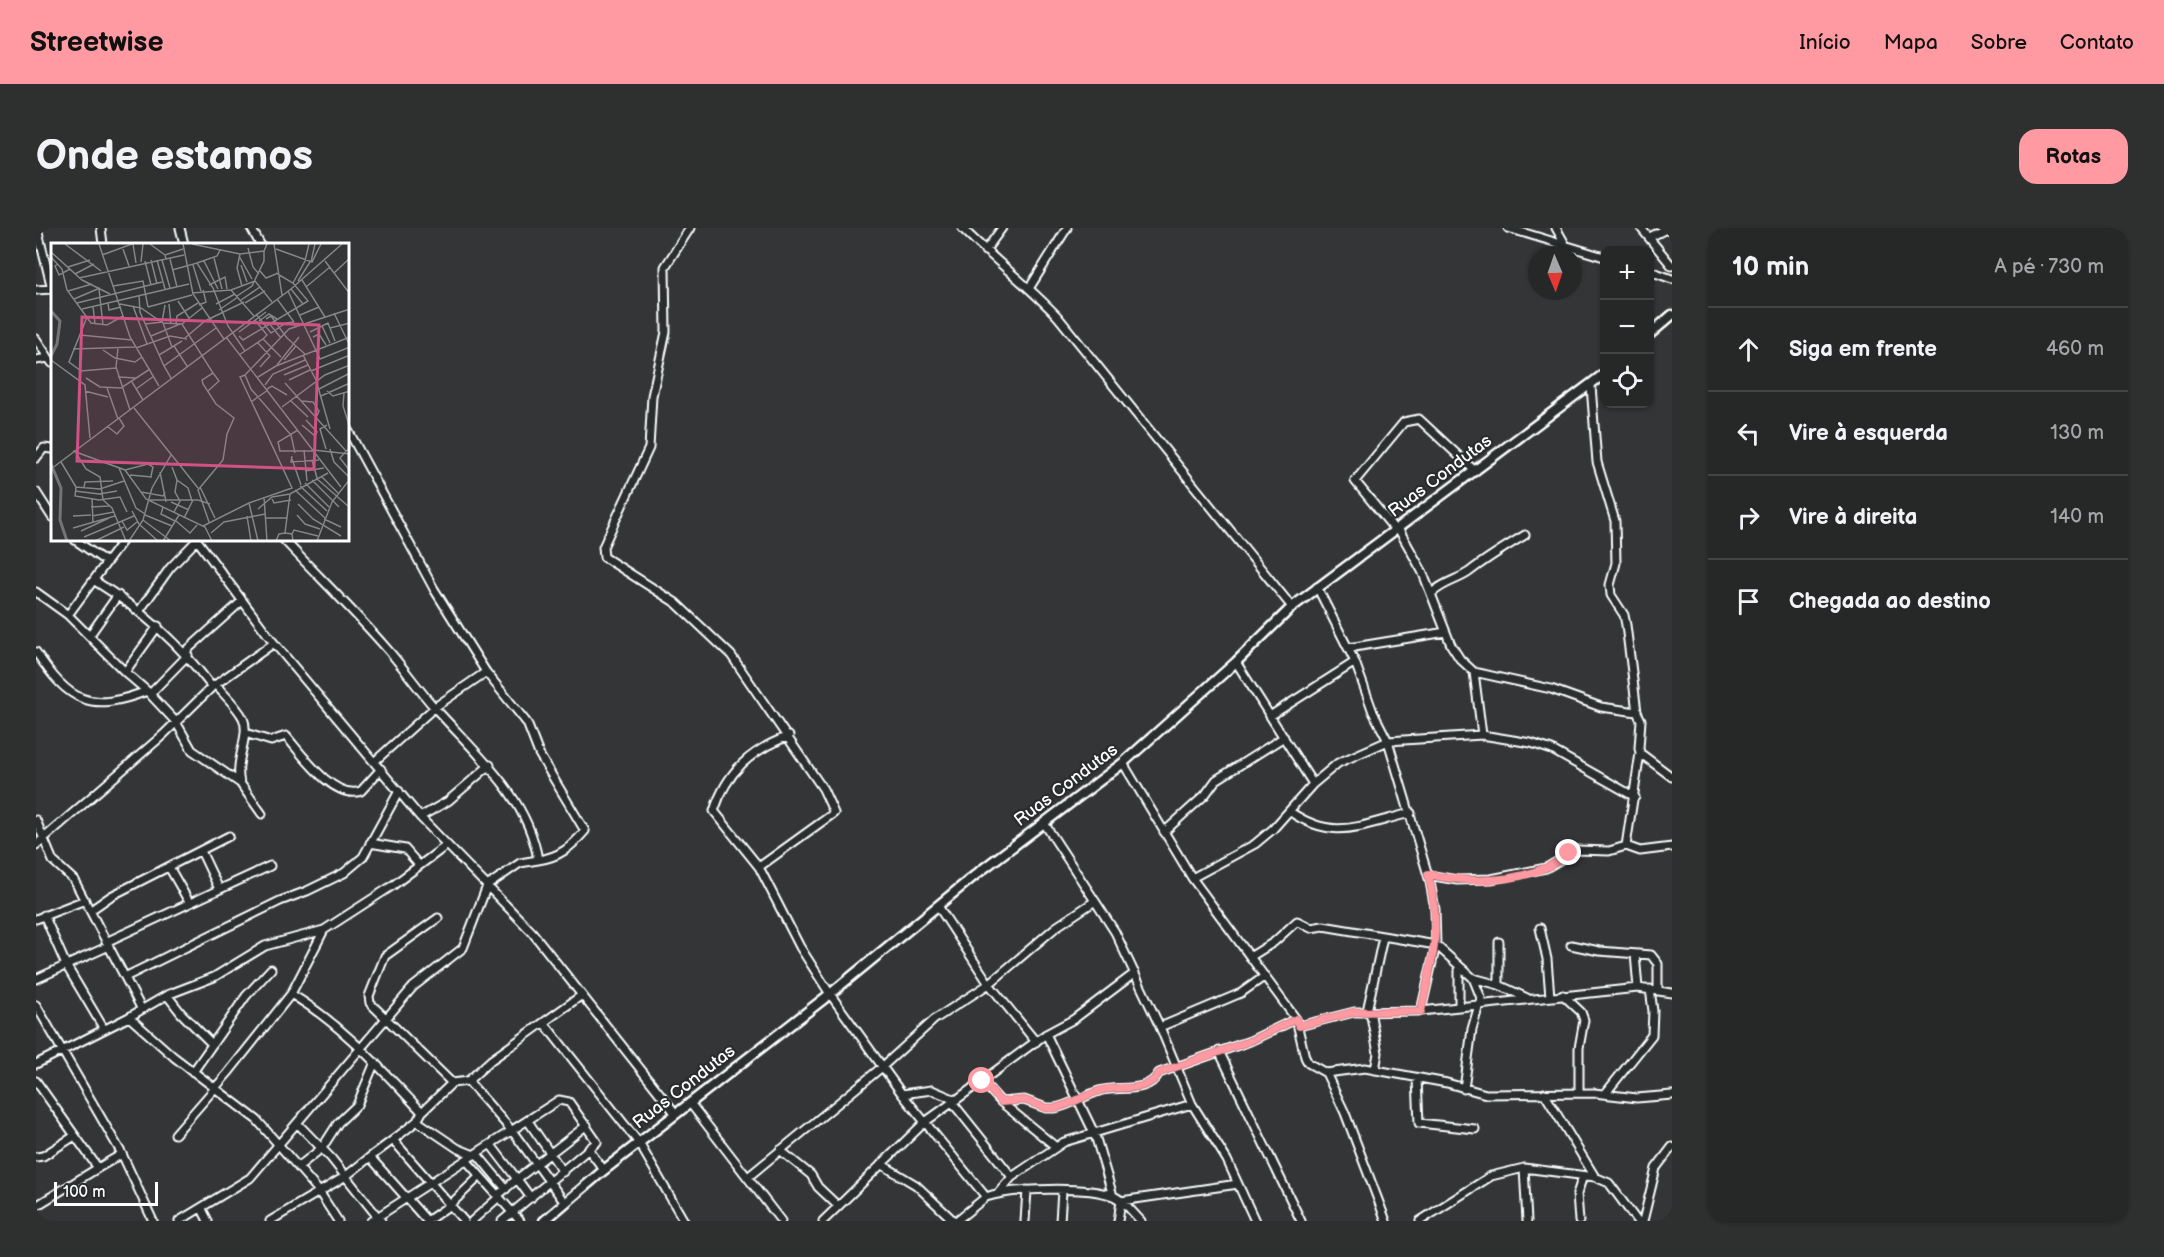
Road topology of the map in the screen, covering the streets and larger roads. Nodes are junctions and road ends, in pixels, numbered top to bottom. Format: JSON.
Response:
{"nodes":[{"id":1,"x":37,"y":228,"type":"edge"},
{"id":2,"x":101,"y":228,"type":"edge"},
{"id":3,"x":180,"y":228,"type":"edge"},
{"id":4,"x":251,"y":228,"type":"edge"},
{"id":5,"x":690,"y":228,"type":"edge"},
{"id":6,"x":962,"y":228,"type":"edge"},
{"id":7,"x":1002,"y":228,"type":"edge"},
{"id":8,"x":1067,"y":228,"type":"edge"},
{"id":9,"x":1508,"y":228,"type":"edge"},
{"id":10,"x":1556,"y":228,"type":"edge"},
{"id":11,"x":1641,"y":228,"type":"edge"},
{"id":12,"x":1668,"y":228,"type":"edge"},
{"id":13,"x":1650,"y":237,"type":"junction"},
{"id":14,"x":103,"y":243,"type":"edge"},
{"id":15,"x":184,"y":243,"type":"edge"},
{"id":16,"x":259,"y":243,"type":"edge"},
{"id":17,"x":1565,"y":244,"type":"junction"},
{"id":18,"x":40,"y":251,"type":"edge"},
{"id":19,"x":985,"y":251,"type":"junction"},
{"id":20,"x":1600,"y":255,"type":"edge"},
{"id":21,"x":1672,"y":266,"type":"edge"},
{"id":22,"x":1654,"y":273,"type":"edge"},
{"id":23,"x":1672,"y":279,"type":"edge"},
{"id":24,"x":51,"y":286,"type":"edge"},
{"id":25,"x":1030,"y":287,"type":"junction"},
{"id":26,"x":51,"y":289,"type":"edge"},
{"id":27,"x":36,"y":290,"type":"edge"},
{"id":28,"x":1672,"y":315,"type":"edge"},
{"id":29,"x":1654,"y":331,"type":"edge"},
{"id":30,"x":36,"y":339,"type":"edge"},
{"id":31,"x":49,"y":356,"type":"edge"},
{"id":32,"x":36,"y":360,"type":"edge"},
{"id":33,"x":1600,"y":378,"type":"edge"},
{"id":34,"x":1591,"y":386,"type":"junction"},
{"id":35,"x":350,"y":434,"type":"edge"},
{"id":36,"x":51,"y":449,"type":"edge"},
{"id":37,"x":36,"y":459,"type":"edge"},
{"id":38,"x":1475,"y":471,"type":"junction"},
{"id":39,"x":36,"y":492,"type":"edge"},
{"id":40,"x":51,"y":515,"type":"edge"},
{"id":41,"x":1397,"y":529,"type":"junction"},
{"id":42,"x":1525,"y":536,"type":"dead end"},
{"id":43,"x":78,"y":542,"type":"edge"},
{"id":44,"x":121,"y":542,"type":"edge"},
{"id":45,"x":195,"y":542,"type":"edge"},
{"id":46,"x":198,"y":542,"type":"edge"},
{"id":47,"x":286,"y":542,"type":"edge"},
{"id":48,"x":105,"y":561,"type":"junction"},
{"id":49,"x":94,"y":581,"type":"junction"},
{"id":50,"x":1317,"y":587,"type":"junction"},
{"id":51,"x":36,"y":592,"type":"edge"},
{"id":52,"x":1432,"y":593,"type":"junction"},
{"id":53,"x":118,"y":595,"type":"junction"},
{"id":54,"x":242,"y":601,"type":"junction"},
{"id":55,"x":1292,"y":606,"type":"junction"},
{"id":56,"x":140,"y":610,"type":"junction"},
{"id":57,"x":68,"y":615,"type":"junction"},
{"id":58,"x":158,"y":626,"type":"junction"},
{"id":59,"x":1446,"y":632,"type":"junction"},
{"id":60,"x":89,"y":636,"type":"junction"},
{"id":61,"x":274,"y":644,"type":"junction"},
{"id":62,"x":1348,"y":648,"type":"junction"},
{"id":63,"x":36,"y":652,"type":"edge"},
{"id":64,"x":186,"y":653,"type":"junction"},
{"id":65,"x":1236,"y":662,"type":"junction"},
{"id":66,"x":1355,"y":662,"type":"junction"},
{"id":67,"x":125,"y":672,"type":"junction"},
{"id":68,"x":486,"y":672,"type":"junction"},
{"id":69,"x":1474,"y":672,"type":"junction"},
{"id":70,"x":214,"y":686,"type":"junction"},
{"id":71,"x":148,"y":692,"type":"junction"},
{"id":72,"x":435,"y":707,"type":"junction"},
{"id":73,"x":1637,"y":712,"type":"junction"},
{"id":74,"x":1270,"y":716,"type":"junction"},
{"id":75,"x":176,"y":722,"type":"junction"},
{"id":76,"x":245,"y":732,"type":"junction"},
{"id":77,"x":1482,"y":735,"type":"junction"},
{"id":78,"x":789,"y":736,"type":"junction"},
{"id":79,"x":1284,"y":736,"type":"junction"},
{"id":80,"x":1388,"y":741,"type":"junction"},
{"id":81,"x":1640,"y":753,"type":"junction"},
{"id":82,"x":374,"y":762,"type":"junction"},
{"id":83,"x":1123,"y":763,"type":"junction"},
{"id":84,"x":490,"y":765,"type":"junction"},
{"id":85,"x":381,"y":769,"type":"junction"},
{"id":86,"x":1672,"y":777,"type":"edge"},
{"id":87,"x":240,"y":783,"type":"junction"},
{"id":88,"x":1313,"y":784,"type":"junction"},
{"id":89,"x":399,"y":791,"type":"junction"},
{"id":90,"x":1635,"y":797,"type":"junction"},
{"id":91,"x":1290,"y":811,"type":"junction"},
{"id":92,"x":262,"y":813,"type":"dead end"},
{"id":93,"x":1411,"y":813,"type":"junction"},
{"id":94,"x":420,"y":818,"type":"junction"},
{"id":95,"x":36,"y":820,"type":"edge"},
{"id":96,"x":1044,"y":823,"type":"junction"},
{"id":97,"x":1164,"y":832,"type":"junction"},
{"id":98,"x":229,"y":836,"type":"dead end"},
{"id":99,"x":43,"y":840,"type":"junction"},
{"id":100,"x":370,"y":843,"type":"junction"},
{"id":101,"x":36,"y":845,"type":"edge"},
{"id":102,"x":447,"y":845,"type":"junction"},
{"id":103,"x":1626,"y":846,"type":"junction"},
{"id":104,"x":1672,"y":847,"type":"edge"},
{"id":105,"x":201,"y":851,"type":"junction"},
{"id":106,"x":538,"y":860,"type":"junction"},
{"id":107,"x":419,"y":865,"type":"junction"},
{"id":108,"x":270,"y":866,"type":"dead end"},
{"id":109,"x":169,"y":867,"type":"junction"},
{"id":110,"x":759,"y":867,"type":"junction"},
{"id":111,"x":1428,"y":874,"type":"junction"},
{"id":112,"x":1192,"y":878,"type":"junction"},
{"id":113,"x":487,"y":886,"type":"junction"},
{"id":114,"x":219,"y":889,"type":"junction"},
{"id":115,"x":85,"y":900,"type":"junction"},
{"id":116,"x":1095,"y":901,"type":"junction"},
{"id":117,"x":189,"y":902,"type":"junction"},
{"id":118,"x":938,"y":906,"type":"junction"},
{"id":119,"x":91,"y":910,"type":"junction"},
{"id":120,"x":44,"y":915,"type":"junction"},
{"id":121,"x":438,"y":918,"type":"dead end"},
{"id":122,"x":36,"y":919,"type":"edge"},
{"id":123,"x":1540,"y":928,"type":"dead end"},
{"id":124,"x":324,"y":930,"type":"junction"},
{"id":125,"x":1383,"y":937,"type":"junction"},
{"id":126,"x":1499,"y":942,"type":"dead end"},
{"id":127,"x":107,"y":944,"type":"junction"},
{"id":128,"x":1436,"y":945,"type":"junction"},
{"id":129,"x":1571,"y":945,"type":"dead end"},
{"id":130,"x":1635,"y":954,"type":"junction"},
{"id":131,"x":1250,"y":957,"type":"junction"},
{"id":132,"x":66,"y":965,"type":"junction"},
{"id":133,"x":1459,"y":966,"type":"junction"},
{"id":134,"x":272,"y":969,"type":"dead end"},
{"id":135,"x":1135,"y":973,"type":"junction"},
{"id":136,"x":1264,"y":976,"type":"junction"},
{"id":137,"x":125,"y":977,"type":"junction"},
{"id":138,"x":1473,"y":978,"type":"junction"},
{"id":139,"x":36,"y":979,"type":"edge"},
{"id":140,"x":989,"y":984,"type":"junction"},
{"id":141,"x":1499,"y":985,"type":"junction"},
{"id":142,"x":1638,"y":988,"type":"junction"},
{"id":143,"x":1650,"y":989,"type":"junction"},
{"id":144,"x":1658,"y":990,"type":"junction"},
{"id":145,"x":1672,"y":993,"type":"edge"},
{"id":146,"x":167,"y":994,"type":"junction"},
{"id":147,"x":291,"y":994,"type":"junction"},
{"id":148,"x":830,"y":994,"type":"junction"},
{"id":149,"x":582,"y":995,"type":"junction"},
{"id":150,"x":1563,"y":995,"type":"junction"},
{"id":151,"x":1550,"y":997,"type":"junction"},
{"id":152,"x":1527,"y":998,"type":"junction"},
{"id":153,"x":36,"y":1005,"type":"edge"},
{"id":154,"x":1475,"y":1006,"type":"junction"},
{"id":155,"x":1459,"y":1007,"type":"junction"},
{"id":156,"x":141,"y":1008,"type":"junction"},
{"id":157,"x":1368,"y":1011,"type":"junction"},
{"id":158,"x":1421,"y":1011,"type":"junction"},
{"id":159,"x":129,"y":1017,"type":"junction"},
{"id":160,"x":387,"y":1019,"type":"junction"},
{"id":161,"x":1297,"y":1022,"type":"junction"},
{"id":162,"x":544,"y":1023,"type":"junction"},
{"id":163,"x":1161,"y":1027,"type":"junction"},
{"id":164,"x":104,"y":1029,"type":"junction"},
{"id":165,"x":1046,"y":1034,"type":"junction"},
{"id":166,"x":1036,"y":1042,"type":"junction"},
{"id":167,"x":211,"y":1043,"type":"junction"},
{"id":168,"x":362,"y":1047,"type":"junction"},
{"id":169,"x":63,"y":1051,"type":"junction"},
{"id":170,"x":1219,"y":1052,"type":"junction"},
{"id":171,"x":375,"y":1062,"type":"junction"},
{"id":172,"x":36,"y":1064,"type":"edge"},
{"id":173,"x":882,"y":1067,"type":"junction"},
{"id":174,"x":1177,"y":1067,"type":"junction"},
{"id":175,"x":1375,"y":1070,"type":"junction"},
{"id":176,"x":193,"y":1072,"type":"junction"},
{"id":177,"x":1326,"y":1073,"type":"junction"},
{"id":178,"x":1417,"y":1079,"type":"junction"},
{"id":179,"x":36,"y":1081,"type":"edge"},
{"id":180,"x":468,"y":1081,"type":"junction"},
{"id":181,"x":982,"y":1081,"type":"junction"},
{"id":182,"x":452,"y":1083,"type":"junction"},
{"id":183,"x":216,"y":1088,"type":"junction"},
{"id":184,"x":1464,"y":1089,"type":"junction"},
{"id":185,"x":1544,"y":1093,"type":"junction"},
{"id":186,"x":1579,"y":1093,"type":"junction"},
{"id":187,"x":902,"y":1094,"type":"junction"},
{"id":188,"x":1605,"y":1094,"type":"junction"},
{"id":189,"x":1672,"y":1095,"type":"edge"},
{"id":190,"x":1077,"y":1100,"type":"junction"},
{"id":191,"x":954,"y":1101,"type":"junction"},
{"id":192,"x":1001,"y":1102,"type":"junction"},
{"id":193,"x":690,"y":1103,"type":"junction"},
{"id":194,"x":1192,"y":1104,"type":"junction"},
{"id":195,"x":422,"y":1112,"type":"junction"},
{"id":196,"x":676,"y":1114,"type":"junction"},
{"id":197,"x":417,"y":1121,"type":"junction"},
{"id":198,"x":528,"y":1121,"type":"junction"},
{"id":199,"x":925,"y":1122,"type":"junction"},
{"id":200,"x":298,"y":1124,"type":"junction"},
{"id":201,"x":587,"y":1125,"type":"junction"},
{"id":202,"x":1475,"y":1129,"type":"dead end"},
{"id":203,"x":513,"y":1132,"type":"junction"},
{"id":204,"x":175,"y":1134,"type":"dead end"},
{"id":205,"x":1095,"y":1135,"type":"junction"},
{"id":206,"x":74,"y":1137,"type":"junction"},
{"id":207,"x":393,"y":1140,"type":"junction"},
{"id":208,"x":639,"y":1143,"type":"junction"},
{"id":209,"x":491,"y":1145,"type":"junction"},
{"id":210,"x":279,"y":1147,"type":"junction"},
{"id":211,"x":1056,"y":1147,"type":"junction"},
{"id":212,"x":1672,"y":1147,"type":"edge"},
{"id":213,"x":322,"y":1148,"type":"junction"},
{"id":214,"x":589,"y":1150,"type":"junction"},
{"id":215,"x":780,"y":1150,"type":"junction"},
{"id":216,"x":122,"y":1154,"type":"junction"},
{"id":217,"x":475,"y":1154,"type":"junction"},
{"id":218,"x":549,"y":1155,"type":"junction"},
{"id":219,"x":36,"y":1157,"type":"edge"},
{"id":220,"x":370,"y":1157,"type":"junction"},
{"id":221,"x":466,"y":1160,"type":"junction"},
{"id":222,"x":536,"y":1164,"type":"junction"},
{"id":223,"x":881,"y":1164,"type":"junction"},
{"id":224,"x":298,"y":1167,"type":"junction"},
{"id":225,"x":98,"y":1168,"type":"junction"},
{"id":226,"x":1524,"y":1168,"type":"junction"},
{"id":227,"x":604,"y":1170,"type":"junction"},
{"id":228,"x":562,"y":1172,"type":"junction"},
{"id":229,"x":346,"y":1176,"type":"junction"},
{"id":230,"x":480,"y":1176,"type":"junction"},
{"id":231,"x":1583,"y":1176,"type":"junction"},
{"id":232,"x":748,"y":1177,"type":"junction"},
{"id":233,"x":1012,"y":1177,"type":"junction"},
{"id":234,"x":1595,"y":1177,"type":"junction"},
{"id":235,"x":517,"y":1179,"type":"junction"},
{"id":236,"x":430,"y":1181,"type":"junction"},
{"id":237,"x":550,"y":1183,"type":"junction"},
{"id":238,"x":1238,"y":1184,"type":"junction"},
{"id":239,"x":506,"y":1189,"type":"junction"},
{"id":240,"x":318,"y":1190,"type":"junction"},
{"id":241,"x":1027,"y":1190,"type":"junction"},
{"id":242,"x":1062,"y":1191,"type":"junction"},
{"id":243,"x":999,"y":1192,"type":"junction"},
{"id":244,"x":498,"y":1196,"type":"junction"},
{"id":245,"x":1113,"y":1196,"type":"junction"},
{"id":246,"x":408,"y":1197,"type":"junction"},
{"id":247,"x":986,"y":1197,"type":"junction"},
{"id":248,"x":531,"y":1198,"type":"junction"},
{"id":249,"x":1121,"y":1201,"type":"junction"},
{"id":250,"x":565,"y":1203,"type":"junction"},
{"id":251,"x":450,"y":1205,"type":"junction"},
{"id":252,"x":36,"y":1206,"type":"edge"},
{"id":253,"x":838,"y":1206,"type":"junction"},
{"id":254,"x":202,"y":1209,"type":"junction"},
{"id":255,"x":512,"y":1212,"type":"junction"},
{"id":256,"x":282,"y":1213,"type":"junction"},
{"id":257,"x":376,"y":1220,"type":"edge"},
{"id":258,"x":681,"y":1220,"type":"edge"},
{"id":259,"x":959,"y":1220,"type":"edge"},
{"id":260,"x":153,"y":1221,"type":"edge"},
{"id":261,"x":179,"y":1221,"type":"edge"},
{"id":262,"x":207,"y":1221,"type":"edge"},
{"id":263,"x":270,"y":1221,"type":"edge"},
{"id":264,"x":287,"y":1221,"type":"edge"},
{"id":265,"x":338,"y":1221,"type":"edge"},
{"id":266,"x":427,"y":1221,"type":"edge"},
{"id":267,"x":464,"y":1221,"type":"edge"},
{"id":268,"x":472,"y":1221,"type":"edge"},
{"id":269,"x":501,"y":1221,"type":"edge"},
{"id":270,"x":520,"y":1221,"type":"edge"},
{"id":271,"x":544,"y":1221,"type":"edge"},
{"id":272,"x":781,"y":1221,"type":"edge"},
{"id":273,"x":823,"y":1221,"type":"edge"},
{"id":274,"x":1025,"y":1221,"type":"edge"},
{"id":275,"x":1060,"y":1221,"type":"edge"},
{"id":276,"x":1118,"y":1221,"type":"edge"},
{"id":277,"x":1142,"y":1221,"type":"edge"},
{"id":278,"x":1255,"y":1221,"type":"edge"},
{"id":279,"x":1301,"y":1221,"type":"edge"},
{"id":280,"x":1386,"y":1221,"type":"edge"},
{"id":281,"x":1420,"y":1221,"type":"edge"},
{"id":282,"x":1527,"y":1221,"type":"edge"},
{"id":283,"x":1579,"y":1221,"type":"edge"},
{"id":284,"x":1637,"y":1221,"type":"edge"},
{"id":285,"x":1643,"y":1221,"type":"edge"}],
"edges":[{"from":1,"to":18,"type":"street"},
{"from":2,"to":14,"type":"street"},
{"from":3,"to":15,"type":"street"},
{"from":4,"to":16,"type":"street"},
{"from":5,"to":78,"type":"street"},
{"from":6,"to":19,"type":"street"},
{"from":7,"to":19,"type":"street"},
{"from":8,"to":25,"type":"street"},
{"from":9,"to":17,"type":"street"},
{"from":10,"to":17,"type":"street"},
{"from":11,"to":13,"type":"street"},
{"from":12,"to":13,"type":"street"},
{"from":13,"to":21,"type":"street"},
{"from":17,"to":20,"type":"street"},
{"from":18,"to":24,"type":"street"},
{"from":19,"to":25,"type":"street"},
{"from":22,"to":23,"type":"street"},
{"from":25,"to":55,"type":"street"},
{"from":26,"to":27,"type":"street"},
{"from":28,"to":29,"type":"street"},
{"from":30,"to":31,"type":"street"},
{"from":31,"to":32,"type":"street"},
{"from":33,"to":34,"type":"street","name":"Ruas Condutas"},
{"from":34,"to":38,"type":"street","name":"Ruas Condutas"},
{"from":34,"to":73,"type":"street"},
{"from":35,"to":68,"type":"street"},
{"from":36,"to":37,"type":"street"},
{"from":38,"to":41,"type":"street","name":"Ruas Condutas"},
{"from":38,"to":41,"type":"street"},
{"from":39,"to":40,"type":"street"},
{"from":41,"to":50,"type":"street","name":"Ruas Condutas"},
{"from":41,"to":52,"type":"street"},
{"from":42,"to":52,"type":"street"},
{"from":43,"to":48,"type":"street"},
{"from":44,"to":48,"type":"street"},
{"from":45,"to":56,"type":"street"},
{"from":46,"to":54,"type":"street"},
{"from":47,"to":72,"type":"street"},
{"from":48,"to":49,"type":"street"},
{"from":49,"to":53,"type":"street"},
{"from":49,"to":57,"type":"street"},
{"from":50,"to":55,"type":"street","name":"Ruas Condutas"},
{"from":50,"to":62,"type":"street"},
{"from":51,"to":57,"type":"street"},
{"from":52,"to":59,"type":"street"},
{"from":53,"to":56,"type":"street"},
{"from":53,"to":60,"type":"street"},
{"from":54,"to":61,"type":"street"},
{"from":54,"to":64,"type":"street"},
{"from":55,"to":65,"type":"street","name":"Ruas Condutas"},
{"from":56,"to":58,"type":"street"},
{"from":57,"to":60,"type":"street"},
{"from":58,"to":64,"type":"street"},
{"from":58,"to":67,"type":"street"},
{"from":59,"to":62,"type":"street"},
{"from":59,"to":69,"type":"street"},
{"from":60,"to":67,"type":"street"},
{"from":61,"to":70,"type":"street"},
{"from":61,"to":82,"type":"street"},
{"from":62,"to":66,"type":"street"},
{"from":63,"to":71,"type":"street"},
{"from":64,"to":70,"type":"street"},
{"from":64,"to":71,"type":"street"},
{"from":65,"to":74,"type":"street"},
{"from":65,"to":83,"type":"street","name":"Ruas Condutas"},
{"from":66,"to":74,"type":"street"},
{"from":66,"to":80,"type":"street"},
{"from":67,"to":71,"type":"street"},
{"from":68,"to":72,"type":"street"},
{"from":68,"to":106,"type":"street"},
{"from":69,"to":73,"type":"street"},
{"from":69,"to":77,"type":"street"},
{"from":70,"to":75,"type":"street"},
{"from":70,"to":76,"type":"street"},
{"from":71,"to":75,"type":"street"},
{"from":72,"to":82,"type":"street"},
{"from":72,"to":84,"type":"street"},
{"from":73,"to":81,"type":"street"},
{"from":74,"to":79,"type":"street"},
{"from":75,"to":87,"type":"street"},
{"from":75,"to":99,"type":"street"},
{"from":76,"to":85,"type":"street"},
{"from":76,"to":87,"type":"street"},
{"from":77,"to":80,"type":"street"},
{"from":77,"to":90,"type":"street"},
{"from":78,"to":110,"type":"street"},
{"from":78,"to":110,"type":"street"},
{"from":79,"to":88,"type":"street"},
{"from":79,"to":97,"type":"street"},
{"from":80,"to":88,"type":"street"},
{"from":80,"to":93,"type":"street"},
{"from":81,"to":86,"type":"street"},
{"from":81,"to":90,"type":"street"},
{"from":82,"to":85,"type":"street"},
{"from":83,"to":96,"type":"street","name":"Ruas Condutas"},
{"from":83,"to":97,"type":"street"},
{"from":84,"to":94,"type":"street"},
{"from":84,"to":106,"type":"street"},
{"from":85,"to":89,"type":"street"},
{"from":87,"to":92,"type":"street"},
{"from":88,"to":91,"type":"street"},
{"from":89,"to":94,"type":"street"},
{"from":89,"to":100,"type":"street"},
{"from":90,"to":103,"type":"street"},
{"from":91,"to":93,"type":"street"},
{"from":91,"to":112,"type":"street"},
{"from":93,"to":111,"type":"street"},
{"from":94,"to":102,"type":"street"},
{"from":95,"to":99,"type":"street"},
{"from":96,"to":116,"type":"street"},
{"from":96,"to":118,"type":"street","name":"Ruas Condutas"},
{"from":97,"to":112,"type":"street"},
{"from":98,"to":105,"type":"street"},
{"from":99,"to":101,"type":"street"},
{"from":99,"to":115,"type":"street"},
{"from":100,"to":107,"type":"street"},
{"from":100,"to":137,"type":"street"},
{"from":102,"to":107,"type":"street"},
{"from":102,"to":113,"type":"street"},
{"from":103,"to":104,"type":"street"},
{"from":103,"to":111,"type":"street"},
{"from":105,"to":109,"type":"street"},
{"from":105,"to":114,"type":"street"},
{"from":106,"to":113,"type":"street"},
{"from":107,"to":124,"type":"street"},
{"from":108,"to":114,"type":"street"},
{"from":109,"to":117,"type":"street"},
{"from":109,"to":119,"type":"street"},
{"from":110,"to":148,"type":"street"},
{"from":111,"to":128,"type":"street"},
{"from":112,"to":131,"type":"street"},
{"from":113,"to":149,"type":"street"},
{"from":113,"to":160,"type":"street"},
{"from":114,"to":117,"type":"street"},
{"from":115,"to":119,"type":"street"},
{"from":115,"to":120,"type":"street"},
{"from":116,"to":135,"type":"street"},
{"from":116,"to":140,"type":"street"},
{"from":117,"to":127,"type":"street"},
{"from":118,"to":140,"type":"street"},
{"from":118,"to":148,"type":"street","name":"Ruas Condutas"},
{"from":119,"to":127,"type":"street"},
{"from":120,"to":122,"type":"street"},
{"from":120,"to":132,"type":"street"},
{"from":121,"to":160,"type":"street"},
{"from":123,"to":151,"type":"street"},
{"from":124,"to":146,"type":"street"},
{"from":124,"to":147,"type":"street"},
{"from":125,"to":128,"type":"street"},
{"from":125,"to":131,"type":"street"},
{"from":125,"to":157,"type":"street"},
{"from":126,"to":141,"type":"street"},
{"from":127,"to":132,"type":"street"},
{"from":127,"to":137,"type":"street"},
{"from":128,"to":133,"type":"street"},
{"from":128,"to":158,"type":"street"},
{"from":129,"to":130,"type":"street"},
{"from":130,"to":142,"type":"street"},
{"from":130,"to":144,"type":"street"},
{"from":131,"to":136,"type":"street"},
{"from":132,"to":139,"type":"street"},
{"from":132,"to":164,"type":"street"},
{"from":133,"to":138,"type":"street"},
{"from":133,"to":155,"type":"street"},
{"from":134,"to":167,"type":"street"},
{"from":135,"to":163,"type":"street"},
{"from":135,"to":165,"type":"street"},
{"from":136,"to":161,"type":"street"},
{"from":136,"to":163,"type":"street"},
{"from":137,"to":156,"type":"street"},
{"from":138,"to":141,"type":"street"},
{"from":138,"to":154,"type":"street"},
{"from":140,"to":166,"type":"street"},
{"from":140,"to":173,"type":"street"},
{"from":141,"to":152,"type":"street"},
{"from":142,"to":143,"type":"street"},
{"from":142,"to":150,"type":"street"},
{"from":143,"to":144,"type":"street"},
{"from":143,"to":188,"type":"street"},
{"from":144,"to":145,"type":"street"},
{"from":146,"to":156,"type":"street"},
{"from":146,"to":167,"type":"street"},
{"from":147,"to":168,"type":"street"},
{"from":147,"to":183,"type":"street"},
{"from":148,"to":173,"type":"street"},
{"from":148,"to":193,"type":"street","name":"Ruas Condutas"},
{"from":149,"to":162,"type":"street"},
{"from":149,"to":196,"type":"street"},
{"from":150,"to":151,"type":"street"},
{"from":150,"to":186,"type":"street"},
{"from":151,"to":152,"type":"street"},
{"from":152,"to":154,"type":"street"},
{"from":153,"to":169,"type":"street"},
{"from":154,"to":155,"type":"street"},
{"from":154,"to":184,"type":"street"},
{"from":155,"to":158,"type":"street"},
{"from":156,"to":159,"type":"street"},
{"from":157,"to":158,"type":"street"},
{"from":157,"to":161,"type":"street"},
{"from":157,"to":175,"type":"street"},
{"from":159,"to":164,"type":"street"},
{"from":159,"to":176,"type":"street"},
{"from":160,"to":168,"type":"street"},
{"from":160,"to":182,"type":"street"},
{"from":161,"to":170,"type":"street"},
{"from":161,"to":177,"type":"street"},
{"from":162,"to":180,"type":"street"},
{"from":162,"to":208,"type":"street"},
{"from":163,"to":174,"type":"street"},
{"from":164,"to":169,"type":"street"},
{"from":165,"to":166,"type":"street"},
{"from":165,"to":190,"type":"street"},
{"from":166,"to":181,"type":"street"},
{"from":167,"to":176,"type":"street"},
{"from":168,"to":171,"type":"street"},
{"from":168,"to":200,"type":"street"},
{"from":169,"to":172,"type":"street"},
{"from":169,"to":216,"type":"street"},
{"from":170,"to":174,"type":"street"},
{"from":170,"to":279,"type":"street"},
{"from":171,"to":195,"type":"street"},
{"from":171,"to":213,"type":"street"},
{"from":173,"to":187,"type":"street"},
{"from":173,"to":215,"type":"street"},
{"from":174,"to":190,"type":"street"},
{"from":174,"to":194,"type":"street"},
{"from":175,"to":177,"type":"street"},
{"from":175,"to":178,"type":"street"},
{"from":176,"to":183,"type":"street"},
{"from":177,"to":280,"type":"street"},
{"from":178,"to":184,"type":"street"},
{"from":178,"to":202,"type":"street"},
{"from":179,"to":206,"type":"street"},
{"from":180,"to":182,"type":"street"},
{"from":180,"to":203,"type":"street"},
{"from":181,"to":191,"type":"street"},
{"from":181,"to":192,"type":"street"},
{"from":182,"to":195,"type":"street"},
{"from":183,"to":204,"type":"street"},
{"from":183,"to":210,"type":"street"},
{"from":184,"to":185,"type":"street"},
{"from":185,"to":186,"type":"street"},
{"from":185,"to":234,"type":"street"},
{"from":186,"to":188,"type":"street"},
{"from":187,"to":191,"type":"street"},
{"from":187,"to":199,"type":"street"},
{"from":188,"to":189,"type":"street"},
{"from":190,"to":192,"type":"street"},
{"from":190,"to":205,"type":"street"},
{"from":191,"to":199,"type":"street"},
{"from":191,"to":233,"type":"street"},
{"from":192,"to":211,"type":"street"},
{"from":193,"to":196,"type":"street","name":"Ruas Condutas"},
{"from":193,"to":232,"type":"street"},
{"from":194,"to":205,"type":"street"},
{"from":194,"to":238,"type":"street"},
{"from":195,"to":197,"type":"street"},
{"from":196,"to":208,"type":"street","name":"Ruas Condutas"},
{"from":197,"to":207,"type":"street"},
{"from":197,"to":217,"type":"street"},
{"from":198,"to":201,"type":"street"},
{"from":198,"to":203,"type":"street"},
{"from":198,"to":218,"type":"street"},
{"from":199,"to":223,"type":"street"},
{"from":199,"to":247,"type":"street"},
{"from":200,"to":210,"type":"street"},
{"from":200,"to":213,"type":"street"},
{"from":201,"to":214,"type":"street"},
{"from":201,"to":218,"type":"street"},
{"from":203,"to":209,"type":"street"},
{"from":203,"to":222,"type":"street"},
{"from":205,"to":211,"type":"street"},
{"from":205,"to":245,"type":"street"},
{"from":206,"to":219,"type":"street"},
{"from":206,"to":225,"type":"street"},
{"from":207,"to":220,"type":"street"},
{"from":207,"to":236,"type":"street"},
{"from":208,"to":227,"type":"street","name":"Ruas Condutas"},
{"from":208,"to":258,"type":"street"},
{"from":209,"to":217,"type":"street"},
{"from":209,"to":235,"type":"street"},
{"from":210,"to":224,"type":"street"},
{"from":210,"to":254,"type":"street"},
{"from":211,"to":233,"type":"street"},
{"from":212,"to":285,"type":"street"},
{"from":213,"to":224,"type":"street"},
{"from":213,"to":229,"type":"street"},
{"from":214,"to":227,"type":"street"},
{"from":214,"to":228,"type":"street"},
{"from":215,"to":232,"type":"street"},
{"from":215,"to":253,"type":"street"},
{"from":216,"to":225,"type":"street"},
{"from":216,"to":260,"type":"street"},
{"from":217,"to":221,"type":"street"},
{"from":217,"to":239,"type":"street"},
{"from":218,"to":222,"type":"street"},
{"from":218,"to":228,"type":"street"},
{"from":220,"to":229,"type":"street"},
{"from":220,"to":246,"type":"street"},
{"from":221,"to":230,"type":"street"},
{"from":221,"to":236,"type":"street"},
{"from":222,"to":235,"type":"street"},
{"from":222,"to":237,"type":"street"},
{"from":223,"to":253,"type":"street"},
{"from":223,"to":259,"type":"street"},
{"from":224,"to":240,"type":"street"},
{"from":225,"to":252,"type":"street"},
{"from":226,"to":231,"type":"street"},
{"from":226,"to":281,"type":"street"},
{"from":226,"to":282,"type":"street"},
{"from":227,"to":250,"type":"street","name":"Ruas Condutas"},
{"from":228,"to":237,"type":"street"},
{"from":229,"to":240,"type":"street"},
{"from":229,"to":257,"type":"street"},
{"from":230,"to":244,"type":"street"},
{"from":230,"to":251,"type":"street"},
{"from":231,"to":234,"type":"street"},
{"from":231,"to":283,"type":"street"},
{"from":232,"to":272,"type":"street"},
{"from":233,"to":243,"type":"street"},
{"from":234,"to":284,"type":"street"},
{"from":235,"to":239,"type":"street"},
{"from":235,"to":248,"type":"street"},
{"from":236,"to":246,"type":"street"},
{"from":236,"to":251,"type":"street"},
{"from":237,"to":248,"type":"street"},
{"from":237,"to":250,"type":"street"},
{"from":238,"to":249,"type":"street"},
{"from":238,"to":278,"type":"street"},
{"from":239,"to":244,"type":"street"},
{"from":240,"to":256,"type":"street"},
{"from":240,"to":265,"type":"street"},
{"from":241,"to":242,"type":"street"},
{"from":241,"to":243,"type":"street"},
{"from":241,"to":274,"type":"street"},
{"from":242,"to":245,"type":"street"},
{"from":242,"to":275,"type":"street"},
{"from":243,"to":247,"type":"street"},
{"from":244,"to":255,"type":"street"},
{"from":244,"to":268,"type":"street"},
{"from":245,"to":249,"type":"street"},
{"from":246,"to":257,"type":"street"},
{"from":246,"to":266,"type":"street"},
{"from":247,"to":259,"type":"street"},
{"from":248,"to":255,"type":"street"},
{"from":249,"to":276,"type":"street"},
{"from":249,"to":277,"type":"street"},
{"from":250,"to":271,"type":"street","name":"Ruas Condutas"},
{"from":251,"to":266,"type":"street"},
{"from":251,"to":267,"type":"street"},
{"from":253,"to":273,"type":"street"},
{"from":254,"to":261,"type":"street"},
{"from":254,"to":262,"type":"street"},
{"from":255,"to":269,"type":"street"},
{"from":255,"to":270,"type":"street"},
{"from":256,"to":263,"type":"street"},
{"from":256,"to":264,"type":"street"}]}
